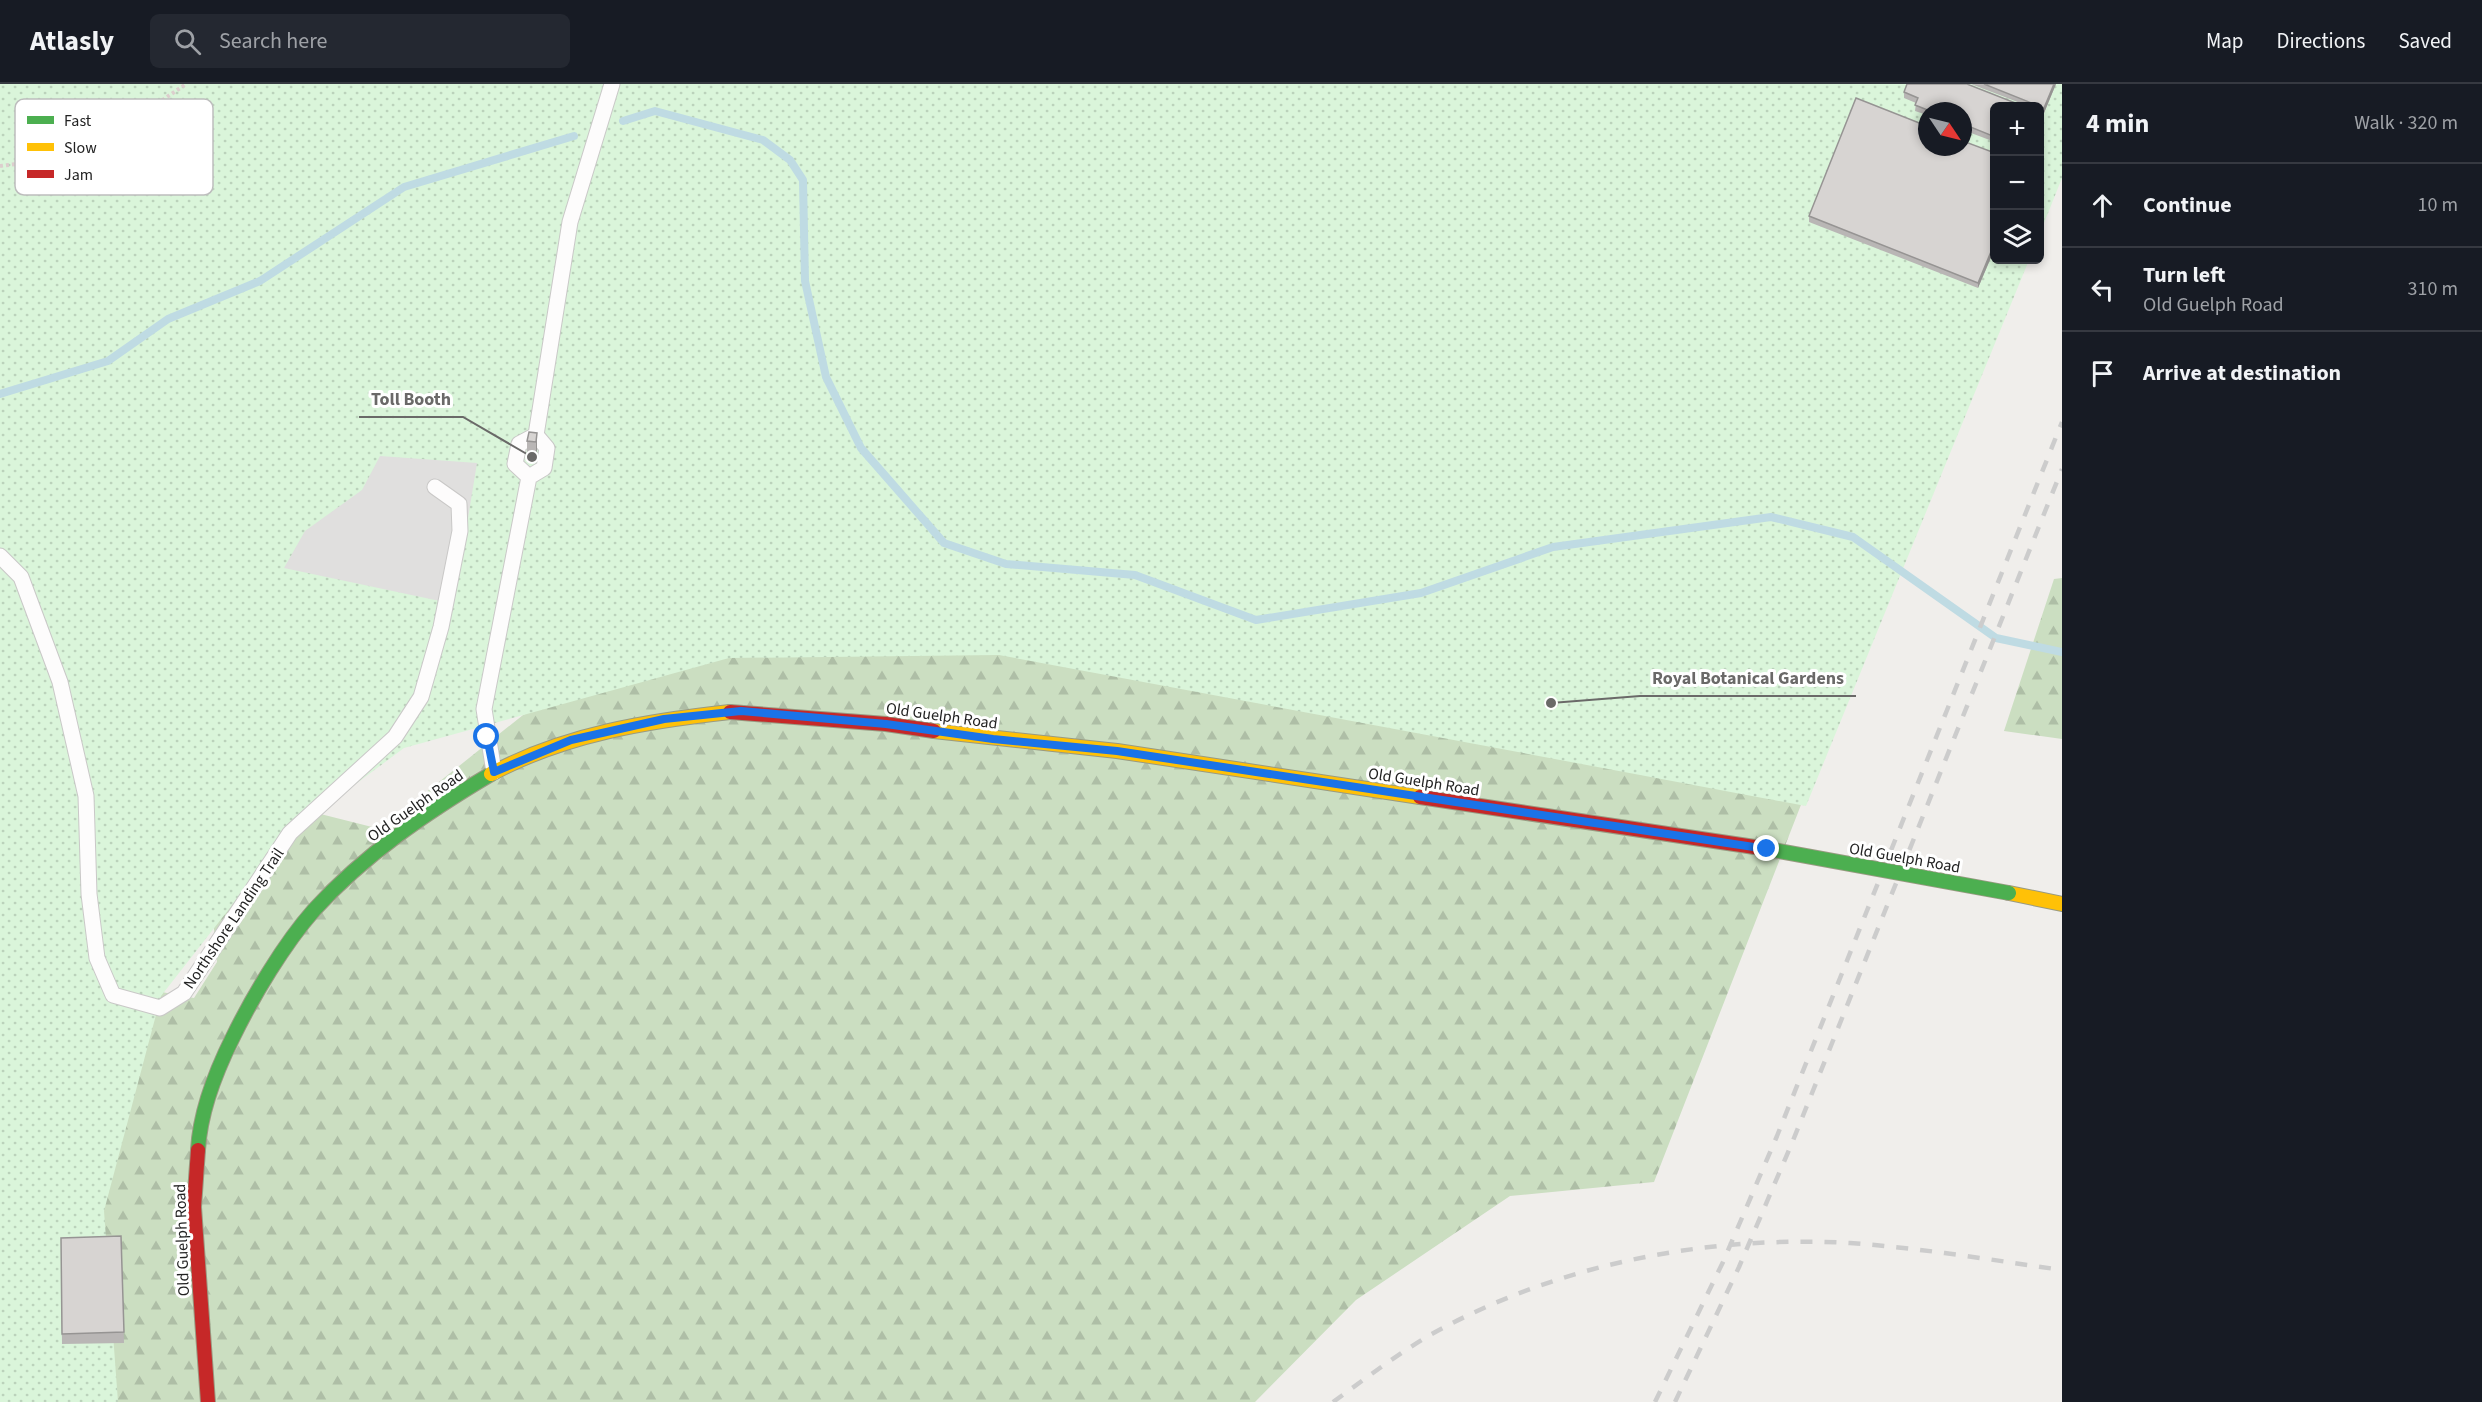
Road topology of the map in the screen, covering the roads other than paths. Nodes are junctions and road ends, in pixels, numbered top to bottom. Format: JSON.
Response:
{"nodes":[{"id":1,"x":612,"y":84,"type":"edge"},
{"id":2,"x":536,"y":435,"type":"junction"},
{"id":3,"x":529,"y":477,"type":"junction"},
{"id":4,"x":435,"y":487,"type":"dead end"},
{"id":5,"x":0,"y":556,"type":"edge"},
{"id":6,"x":494,"y":772,"type":"junction"},
{"id":7,"x":2062,"y":904,"type":"edge"},
{"id":8,"x":208,"y":1402,"type":"edge"}],
"edges":[{"from":1,"to":2,"type":"lane"},
{"from":2,"to":3,"type":"lane"},
{"from":2,"to":3,"type":"lane"},
{"from":3,"to":6,"type":"lane"},
{"from":4,"to":5,"type":"lane","name":"Northshore Landing Trail"},
{"from":6,"to":7,"type":"street","name":"Old Guelph Road","bridge":true},
{"from":6,"to":8,"type":"street","name":"Old Guelph Road"}]}
